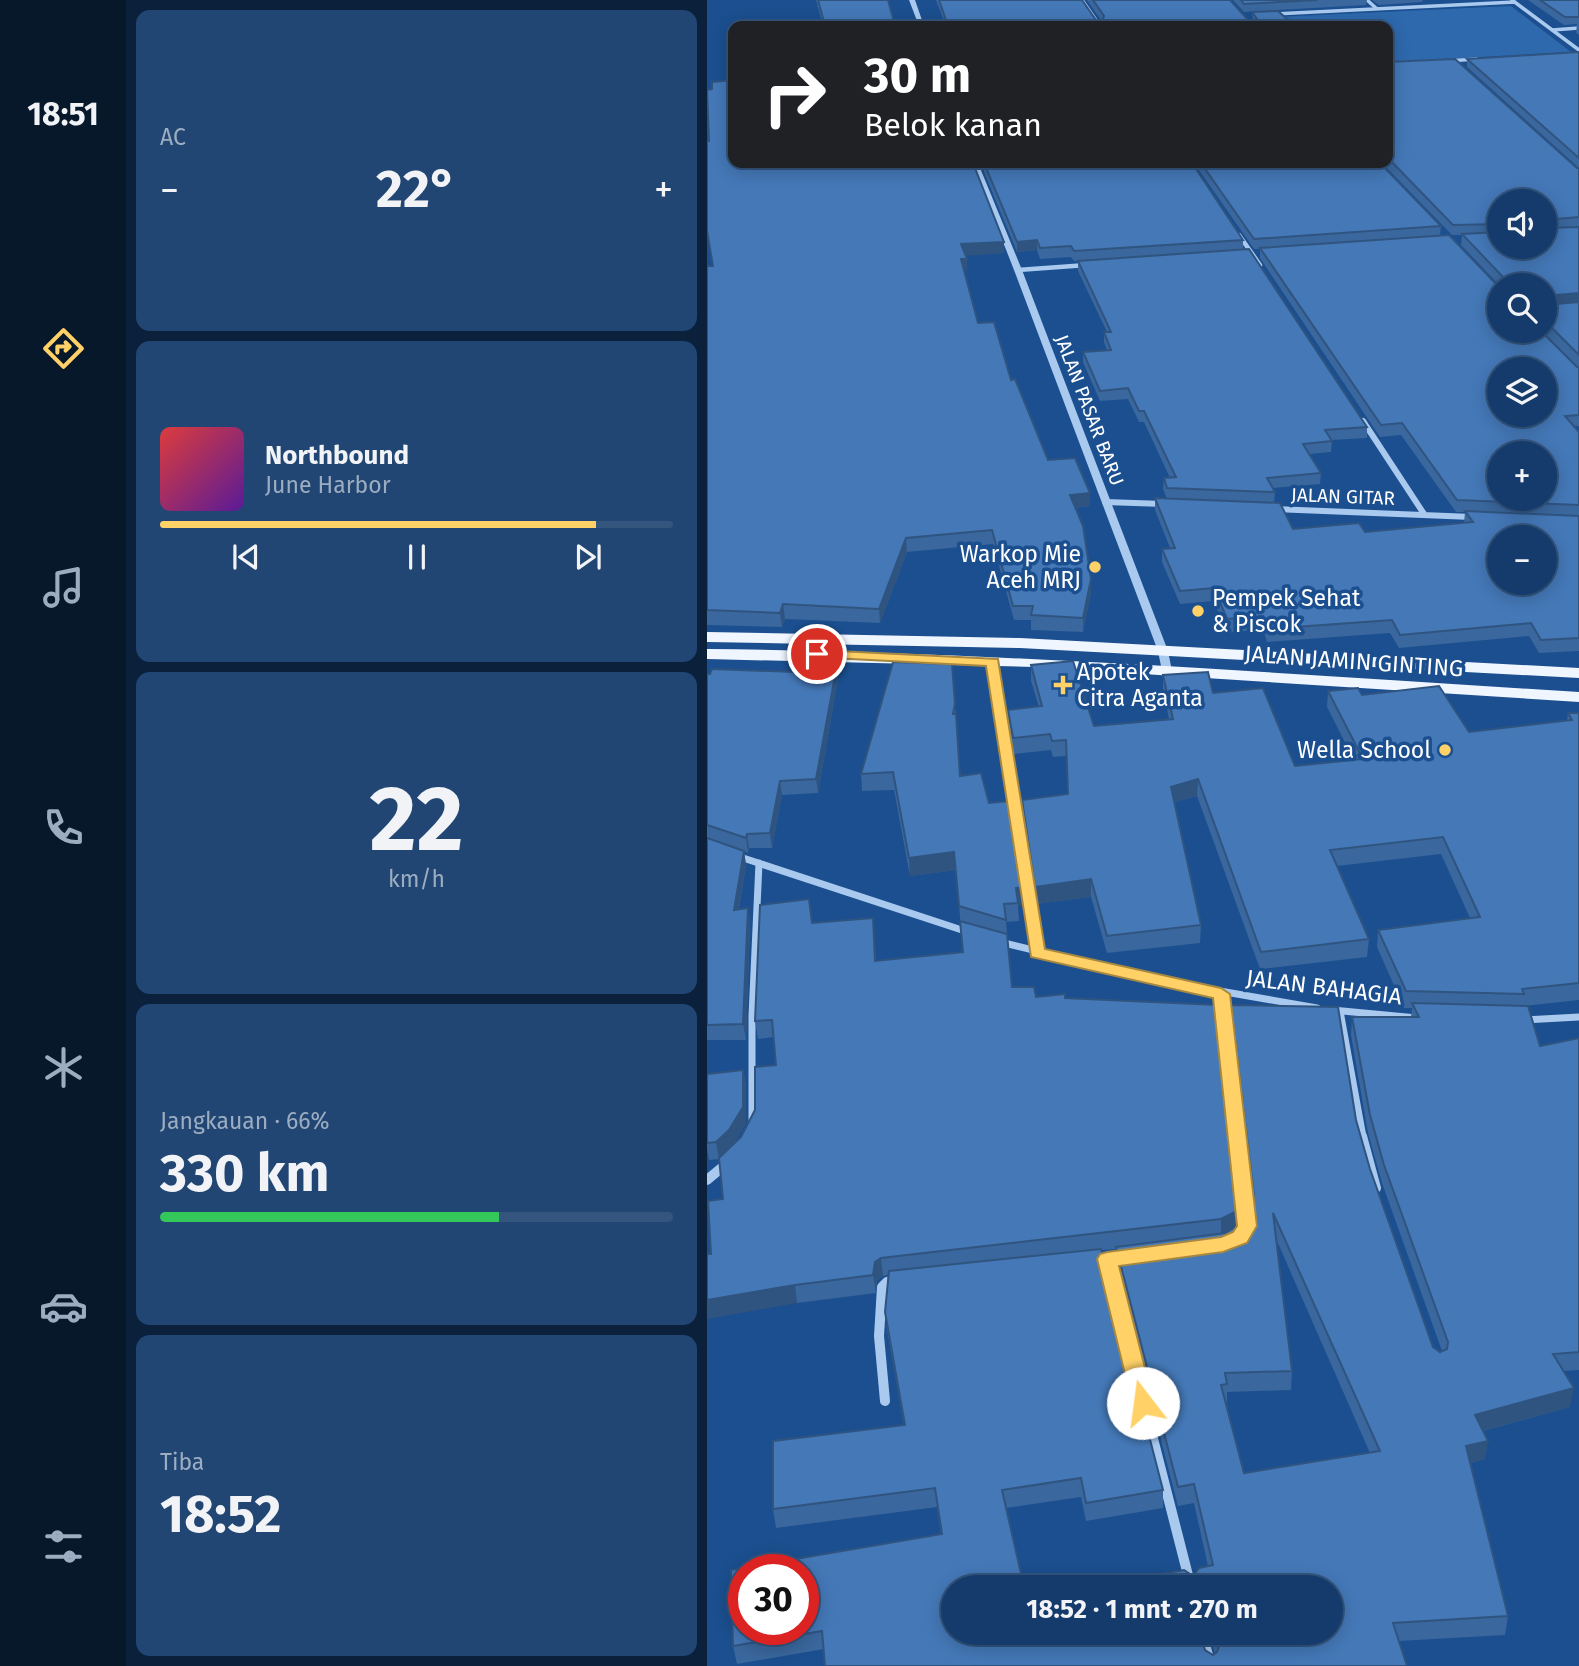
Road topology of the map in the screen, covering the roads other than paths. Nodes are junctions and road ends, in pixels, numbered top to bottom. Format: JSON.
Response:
{"nodes":[{"id":1,"x":912,"y":0,"type":"edge"},
{"id":2,"x":1082,"y":0,"type":"edge"},
{"id":3,"x":1367,"y":0,"type":"edge"},
{"id":4,"x":1513,"y":1,"type":"edge"},
{"id":5,"x":1377,"y":9,"type":"junction"},
{"id":6,"x":1269,"y":15,"type":"edge"},
{"id":7,"x":920,"y":21,"type":"edge"},
{"id":8,"x":1097,"y":21,"type":"edge"},
{"id":9,"x":1579,"y":28,"type":"edge"},
{"id":10,"x":1551,"y":30,"type":"junction"},
{"id":11,"x":1579,"y":50,"type":"edge"},
{"id":12,"x":1477,"y":59,"type":"edge"},
{"id":13,"x":1452,"y":60,"type":"junction"},
{"id":14,"x":1439,"y":61,"type":"edge"},
{"id":15,"x":1461,"y":69,"type":"edge"},
{"id":16,"x":977,"y":168,"type":"edge"},
{"id":17,"x":1237,"y":231,"type":"edge"},
{"id":18,"x":1265,"y":253,"type":"edge"},
{"id":19,"x":1252,"y":254,"type":"junction"},
{"id":20,"x":1238,"y":255,"type":"edge"},
{"id":21,"x":1101,"y":264,"type":"edge"},
{"id":22,"x":1018,"y":270,"type":"junction"},
{"id":23,"x":1267,"y":277,"type":"edge"},
{"id":24,"x":1357,"y":412,"type":"edge"},
{"id":25,"x":1105,"y":502,"type":"junction"},
{"id":26,"x":1175,"y":505,"type":"edge"},
{"id":27,"x":1272,"y":509,"type":"edge"},
{"id":28,"x":1424,"y":514,"type":"junction"},
{"id":29,"x":1476,"y":517,"type":"edge"},
{"id":30,"x":707,"y":637,"type":"edge"},
{"id":31,"x":1163,"y":651,"type":"junction"},
{"id":32,"x":707,"y":654,"type":"edge"},
{"id":33,"x":993,"y":662,"type":"junction"},
{"id":34,"x":1167,"y":671,"type":"junction"},
{"id":35,"x":1579,"y":673,"type":"edge"},
{"id":36,"x":1579,"y":698,"type":"edge"},
{"id":37,"x":733,"y":854,"type":"edge"},
{"id":38,"x":759,"y":863,"type":"junction"},
{"id":39,"x":975,"y":935,"type":"edge"},
{"id":40,"x":988,"y":938,"type":"edge"},
{"id":41,"x":1037,"y":953,"type":"junction"},
{"id":42,"x":1221,"y":994,"type":"junction"},
{"id":43,"x":1340,"y":1011,"type":"junction"},
{"id":44,"x":1579,"y":1017,"type":"edge"},
{"id":45,"x":1427,"y":1019,"type":"edge"},
{"id":46,"x":1518,"y":1020,"type":"edge"},
{"id":47,"x":748,"y":1136,"type":"edge"},
{"id":48,"x":733,"y":1157,"type":"edge"},
{"id":49,"x":707,"y":1180,"type":"edge"},
{"id":50,"x":1380,"y":1203,"type":"edge"},
{"id":51,"x":1240,"y":1238,"type":"edge"},
{"id":52,"x":1133,"y":1256,"type":"edge"},
{"id":53,"x":1107,"y":1259,"type":"junction"},
{"id":54,"x":1094,"y":1261,"type":"edge"},
{"id":55,"x":901,"y":1280,"type":"edge"},
{"id":56,"x":885,"y":1401,"type":"dead end"},
{"id":57,"x":1188,"y":1575,"type":"edge"},
{"id":58,"x":1205,"y":1645,"type":"edge"},
{"id":59,"x":1211,"y":1666,"type":"edge"}],
"edges":[{"from":1,"to":7,"type":"street"},
{"from":2,"to":8,"type":"street"},
{"from":3,"to":5,"type":"street"},
{"from":4,"to":5,"type":"street"},
{"from":4,"to":10,"type":"street"},
{"from":5,"to":6,"type":"street"},
{"from":9,"to":10,"type":"street"},
{"from":10,"to":11,"type":"street"},
{"from":12,"to":13,"type":"street"},
{"from":13,"to":14,"type":"street"},
{"from":13,"to":15,"type":"street"},
{"from":16,"to":22,"type":"street","name":"JALAN PASAR BARU"},
{"from":17,"to":19,"type":"street"},
{"from":18,"to":19,"type":"street"},
{"from":19,"to":20,"type":"street"},
{"from":19,"to":23,"type":"street"},
{"from":21,"to":22,"type":"street"},
{"from":22,"to":25,"type":"street","name":"JALAN PASAR BARU"},
{"from":24,"to":28,"type":"street"},
{"from":25,"to":26,"type":"street"},
{"from":25,"to":31,"type":"street","name":"JALAN PASAR BARU"},
{"from":27,"to":28,"type":"street","name":"JALAN GITAR"},
{"from":28,"to":29,"type":"street","name":"JALAN GITAR"},
{"from":30,"to":31,"type":"main road","name":"JALAN JAMIN GINTING"},
{"from":31,"to":34,"type":"street","name":"JALAN PASAR BARU"},
{"from":31,"to":35,"type":"main road","name":"JALAN JAMIN GINTING"},
{"from":32,"to":33,"type":"main road","name":"JALAN JAMIN GINTING"},
{"from":33,"to":34,"type":"main road","name":"JALAN JAMIN GINTING"},
{"from":33,"to":41,"type":"street"},
{"from":34,"to":36,"type":"main road","name":"JALAN JAMIN GINTING"},
{"from":37,"to":38,"type":"street"},
{"from":38,"to":39,"type":"street"},
{"from":38,"to":47,"type":"street"},
{"from":40,"to":41,"type":"street","name":"JALAN BAHAGIA"},
{"from":41,"to":42,"type":"street","name":"JALAN BAHAGIA"},
{"from":42,"to":43,"type":"street","name":"JALAN BAHAGIA"},
{"from":42,"to":51,"type":"street"},
{"from":43,"to":45,"type":"street","name":"JALAN BAHAGIA"},
{"from":43,"to":50,"type":"street"},
{"from":44,"to":46,"type":"street"},
{"from":48,"to":49,"type":"street"},
{"from":52,"to":53,"type":"street"},
{"from":53,"to":54,"type":"street"},
{"from":53,"to":57,"type":"street"},
{"from":55,"to":56,"type":"street"},
{"from":58,"to":59,"type":"street"}]}
